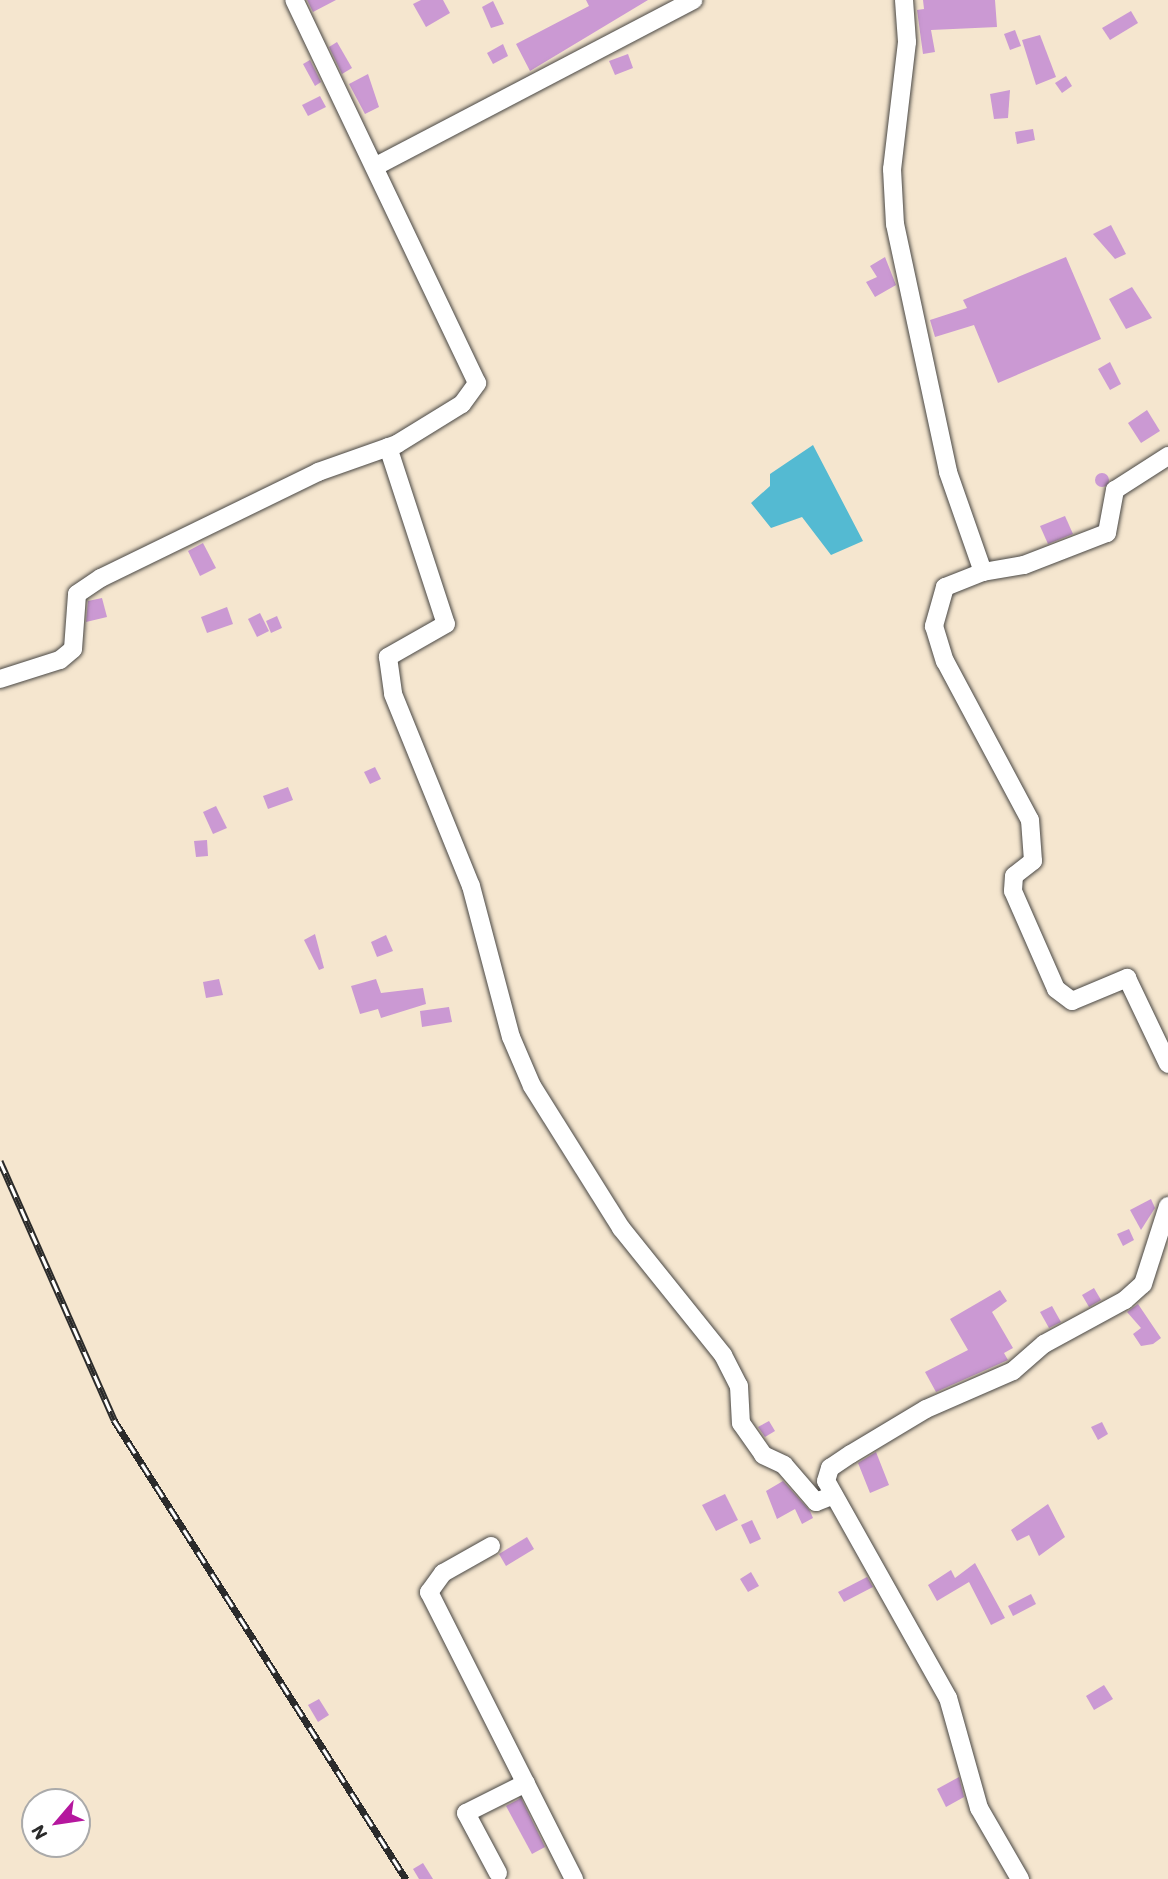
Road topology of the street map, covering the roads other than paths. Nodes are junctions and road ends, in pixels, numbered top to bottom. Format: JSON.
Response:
{"nodes":[{"id":1,"x":294,"y":0,"type":"edge"},
{"id":2,"x":694,"y":0,"type":"edge"},
{"id":3,"x":904,"y":0,"type":"edge"},
{"id":4,"x":378,"y":165,"type":"junction"},
{"id":5,"x":388,"y":447,"type":"junction"},
{"id":6,"x":1168,"y":456,"type":"edge"},
{"id":7,"x":984,"y":572,"type":"junction"},
{"id":8,"x":0,"y":679,"type":"edge"},
{"id":9,"x":1168,"y":1064,"type":"edge"},
{"id":10,"x":1168,"y":1206,"type":"edge"},
{"id":11,"x":835,"y":1495,"type":"junction"},
{"id":12,"x":491,"y":1546,"type":"dead end"},
{"id":13,"x":526,"y":1783,"type":"junction"},
{"id":14,"x":498,"y":1873,"type":"dead end"},
{"id":15,"x":574,"y":1879,"type":"edge"},
{"id":16,"x":1020,"y":1879,"type":"edge"}],
"edges":[{"from":1,"to":4,"type":"street"},
{"from":2,"to":4,"type":"street"},
{"from":3,"to":7,"type":"street"},
{"from":4,"to":5,"type":"street"},
{"from":5,"to":8,"type":"street"},
{"from":5,"to":11,"type":"street"},
{"from":6,"to":7,"type":"street"},
{"from":7,"to":9,"type":"street"},
{"from":10,"to":11,"type":"street"},
{"from":11,"to":16,"type":"street"},
{"from":12,"to":13,"type":"street"},
{"from":13,"to":14,"type":"street"},
{"from":13,"to":15,"type":"street"}]}
